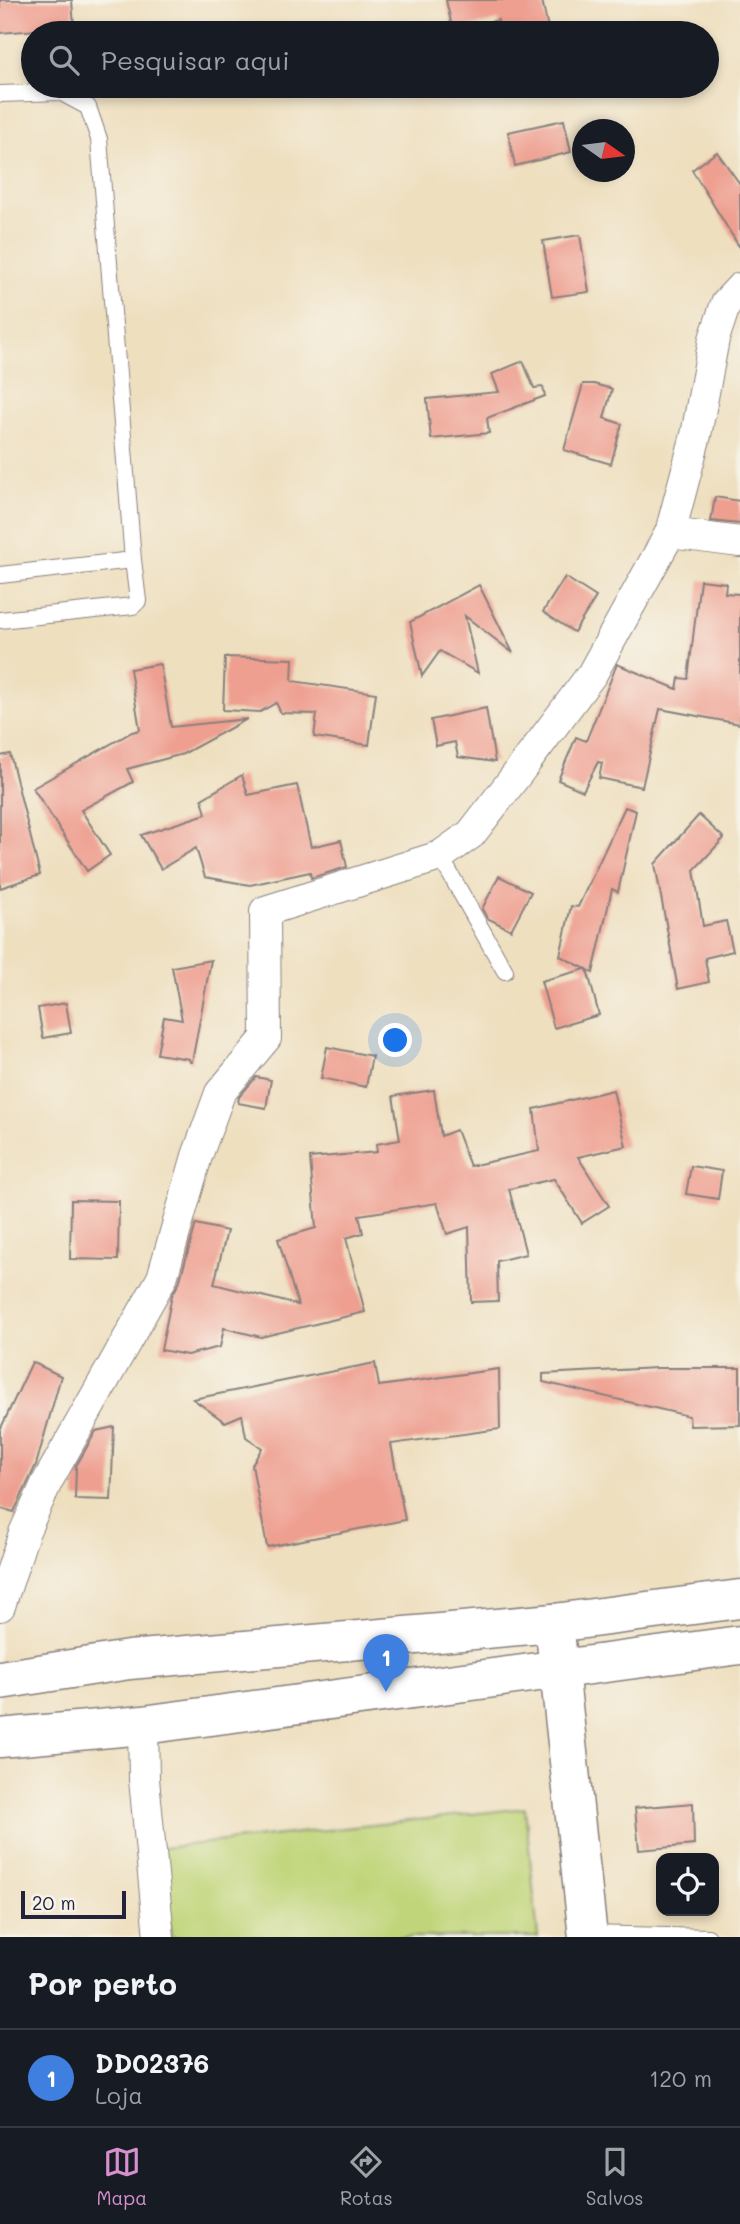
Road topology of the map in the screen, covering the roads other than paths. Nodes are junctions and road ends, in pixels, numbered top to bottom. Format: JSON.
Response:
{"nodes":[{"id":1,"x":0,"y":93,"type":"edge"},
{"id":2,"x":21,"y":93,"type":"edge"},
{"id":3,"x":71,"y":98,"type":"edge"},
{"id":4,"x":740,"y":288,"type":"edge"},
{"id":5,"x":670,"y":533,"type":"junction"},
{"id":6,"x":740,"y":542,"type":"edge"},
{"id":7,"x":133,"y":559,"type":"junction"},
{"id":8,"x":0,"y":575,"type":"edge"},
{"id":9,"x":0,"y":620,"type":"edge"},
{"id":10,"x":440,"y":856,"type":"junction"},
{"id":11,"x":505,"y":971,"type":"dead end"},
{"id":12,"x":740,"y":1598,"type":"edge"},
{"id":13,"x":0,"y":1606,"type":"edge"},
{"id":14,"x":554,"y":1622,"type":"junction"},
{"id":15,"x":740,"y":1645,"type":"edge"},
{"id":16,"x":558,"y":1668,"type":"junction"},
{"id":17,"x":0,"y":1680,"type":"edge"},
{"id":18,"x":143,"y":1725,"type":"junction"},
{"id":19,"x":0,"y":1738,"type":"edge"},
{"id":20,"x":588,"y":1936,"type":"edge"},
{"id":21,"x":159,"y":1937,"type":"edge"},
{"id":22,"x":708,"y":1937,"type":"edge"}],
"edges":[{"from":1,"to":2,"type":"lane"},
{"from":3,"to":7,"type":"lane"},
{"from":4,"to":5,"type":"street"},
{"from":5,"to":6,"type":"street"},
{"from":5,"to":10,"type":"street"},
{"from":7,"to":8,"type":"lane"},
{"from":7,"to":9,"type":"lane"},
{"from":10,"to":11,"type":"lane"},
{"from":10,"to":13,"type":"street"},
{"from":12,"to":14,"type":"main road"},
{"from":14,"to":16,"type":"main road"},
{"from":14,"to":17,"type":"main road"},
{"from":15,"to":16,"type":"main road"},
{"from":16,"to":18,"type":"main road"},
{"from":16,"to":20,"type":"main road"},
{"from":18,"to":19,"type":"main road"},
{"from":18,"to":21,"type":"street"},
{"from":20,"to":22,"type":"lane"}]}
